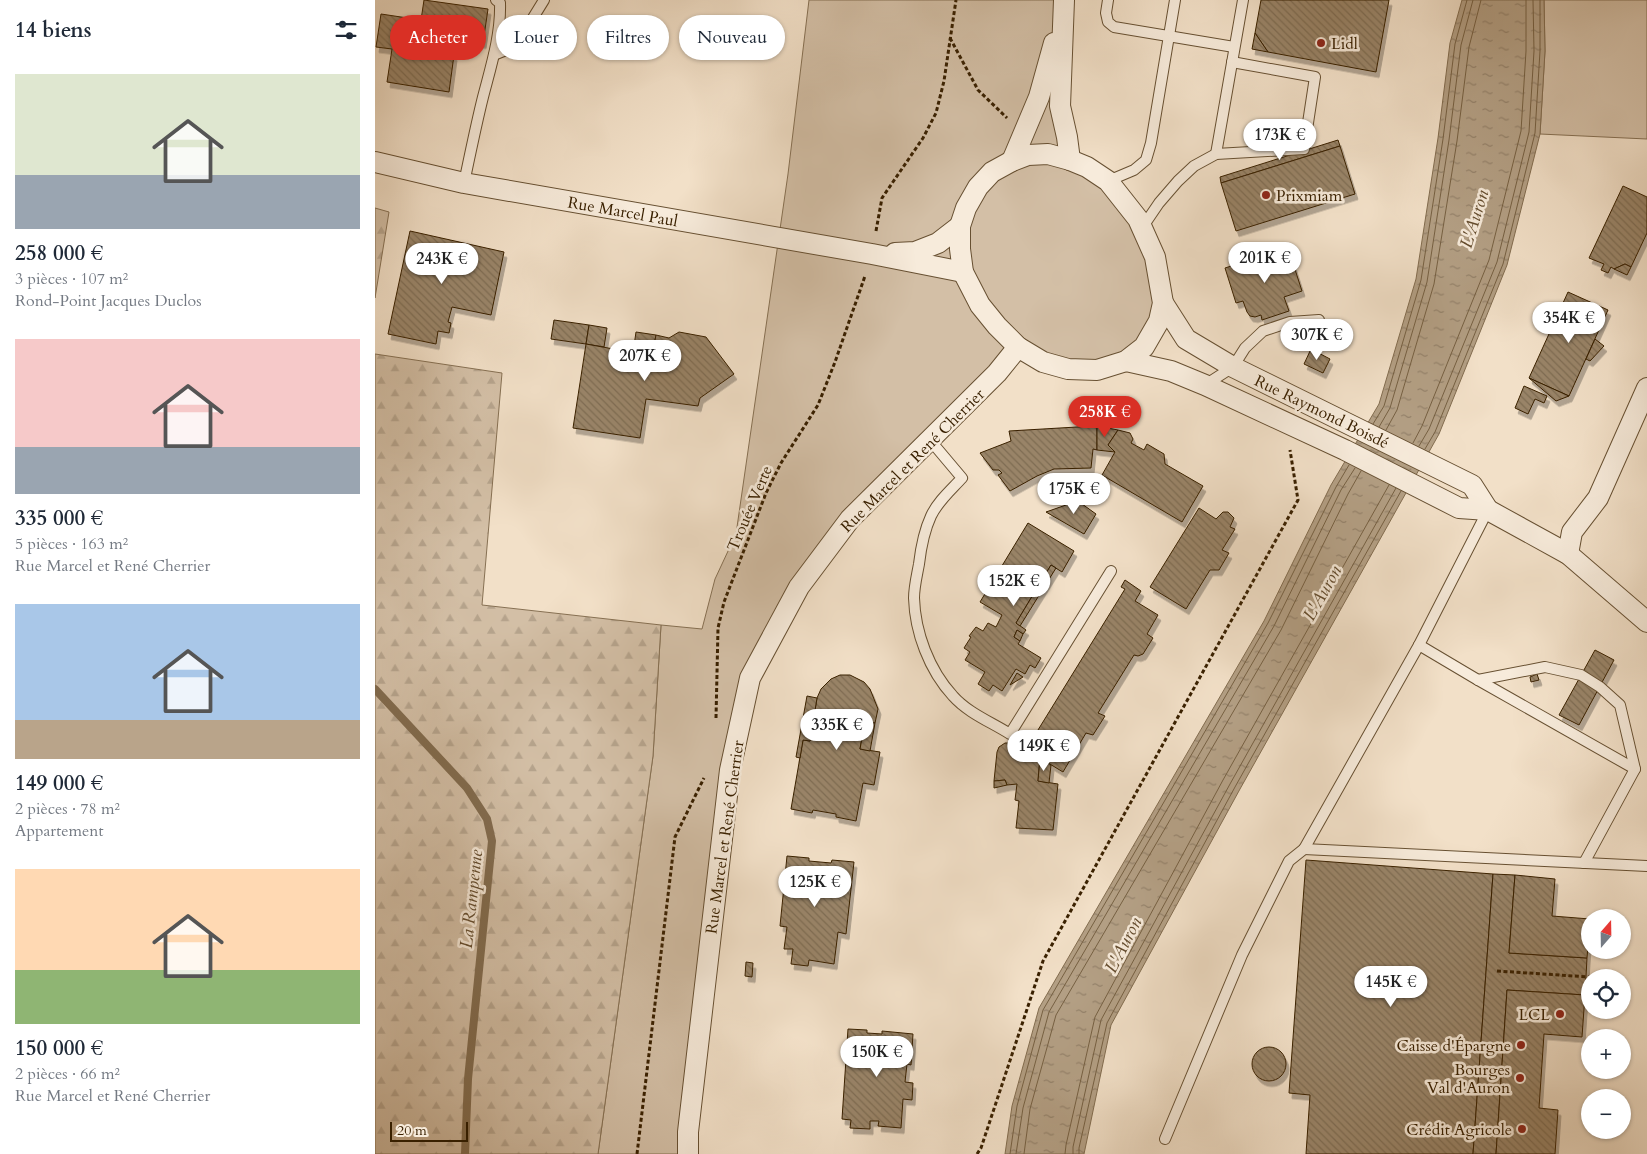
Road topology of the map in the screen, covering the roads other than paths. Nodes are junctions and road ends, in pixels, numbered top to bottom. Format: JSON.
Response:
{"nodes":[{"id":1,"x":496,"y":0,"type":"edge"},
{"id":2,"x":544,"y":0,"type":"edge"},
{"id":3,"x":1108,"y":0,"type":"edge"},
{"id":4,"x":1175,"y":0,"type":"edge"},
{"id":5,"x":1243,"y":0,"type":"edge"},
{"id":6,"x":1063,"y":8,"type":"edge"},
{"id":7,"x":1169,"y":36,"type":"junction"},
{"id":8,"x":1234,"y":47,"type":"junction"},
{"id":9,"x":494,"y":55,"type":"junction"},
{"id":10,"x":1232,"y":62,"type":"junction"},
{"id":11,"x":1216,"y":154,"type":"junction"},
{"id":12,"x":1071,"y":160,"type":"junction"},
{"id":13,"x":1012,"y":161,"type":"junction"},
{"id":14,"x":375,"y":162,"type":"edge"},
{"id":15,"x":1109,"y":181,"type":"junction"},
{"id":16,"x":464,"y":183,"type":"junction"},
{"id":17,"x":960,"y":226,"type":"junction"},
{"id":18,"x":1142,"y":228,"type":"junction"},
{"id":19,"x":872,"y":254,"type":"junction"},
{"id":20,"x":963,"y":272,"type":"junction"},
{"id":21,"x":1163,"y":303,"type":"junction"},
{"id":22,"x":1319,"y":320,"type":"dead end"},
{"id":23,"x":1018,"y":348,"type":"junction"},
{"id":24,"x":1126,"y":362,"type":"junction"},
{"id":25,"x":1233,"y":367,"type":"junction"},
{"id":26,"x":1205,"y":384,"type":"junction"},
{"id":27,"x":1647,"y":388,"type":"edge"},
{"id":28,"x":930,"y":440,"type":"junction"},
{"id":29,"x":1487,"y":510,"type":"junction"},
{"id":30,"x":1568,"y":554,"type":"junction"},
{"id":31,"x":1111,"y":571,"type":"dead end"},
{"id":32,"x":1647,"y":622,"type":"edge"},
{"id":33,"x":1419,"y":645,"type":"junction"},
{"id":34,"x":1478,"y":680,"type":"junction"},
{"id":35,"x":1635,"y":768,"type":"junction"},
{"id":36,"x":1304,"y":849,"type":"junction"},
{"id":37,"x":1584,"y":863,"type":"junction"},
{"id":38,"x":1647,"y":866,"type":"edge"},
{"id":39,"x":1165,"y":1139,"type":"dead end"},
{"id":40,"x":687,"y":1154,"type":"edge"}],
"edges":[{"from":1,"to":9,"type":"lane"},
{"from":2,"to":9,"type":"lane"},
{"from":3,"to":7,"type":"lane"},
{"from":4,"to":7,"type":"lane"},
{"from":5,"to":8,"type":"lane"},
{"from":6,"to":12,"type":"street"},
{"from":6,"to":13,"type":"street"},
{"from":7,"to":8,"type":"lane"},
{"from":7,"to":15,"type":"lane"},
{"from":8,"to":10,"type":"lane"},
{"from":9,"to":16,"type":"lane"},
{"from":10,"to":11,"type":"lane"},
{"from":10,"to":11,"type":"lane"},
{"from":11,"to":18,"type":"lane"},
{"from":12,"to":13,"type":"street"},
{"from":12,"to":15,"type":"street"},
{"from":13,"to":17,"type":"street"},
{"from":14,"to":16,"type":"street","name":"Rue Marcel Paul"},
{"from":15,"to":18,"type":"street"},
{"from":16,"to":19,"type":"street","name":"Rue Marcel Paul"},
{"from":17,"to":19,"type":"street","name":"Rue Marcel Paul"},
{"from":17,"to":20,"type":"street"},
{"from":18,"to":21,"type":"street"},
{"from":19,"to":20,"type":"street","name":"Rue Marcel Paul"},
{"from":20,"to":23,"type":"street"},
{"from":21,"to":24,"type":"street"},
{"from":21,"to":25,"type":"street","name":"Rue Raymond Boisdé"},
{"from":22,"to":25,"type":"lane"},
{"from":23,"to":24,"type":"street"},
{"from":23,"to":28,"type":"street","name":"Rue Marcel et René Cherrier"},
{"from":24,"to":26,"type":"street","name":"Rue Raymond Boisdé"},
{"from":25,"to":26,"type":"lane"},
{"from":25,"to":29,"type":"street","name":"Rue Raymond Boisdé"},
{"from":26,"to":29,"type":"street","name":"Rue Raymond Boisdé"},
{"from":27,"to":30,"type":"street"},
{"from":28,"to":31,"type":"lane"},
{"from":28,"to":40,"type":"street","name":"Rue Marcel et René Cherrier"},
{"from":29,"to":30,"type":"street","name":"Rue Raymond Boisdé"},
{"from":29,"to":33,"type":"lane"},
{"from":30,"to":32,"type":"street","name":"Rue Raymond Boisdé"},
{"from":33,"to":34,"type":"lane"},
{"from":33,"to":36,"type":"lane"},
{"from":34,"to":35,"type":"lane"},
{"from":34,"to":35,"type":"lane"},
{"from":35,"to":37,"type":"lane"},
{"from":36,"to":37,"type":"lane"},
{"from":36,"to":39,"type":"lane"},
{"from":37,"to":38,"type":"lane"}]}
